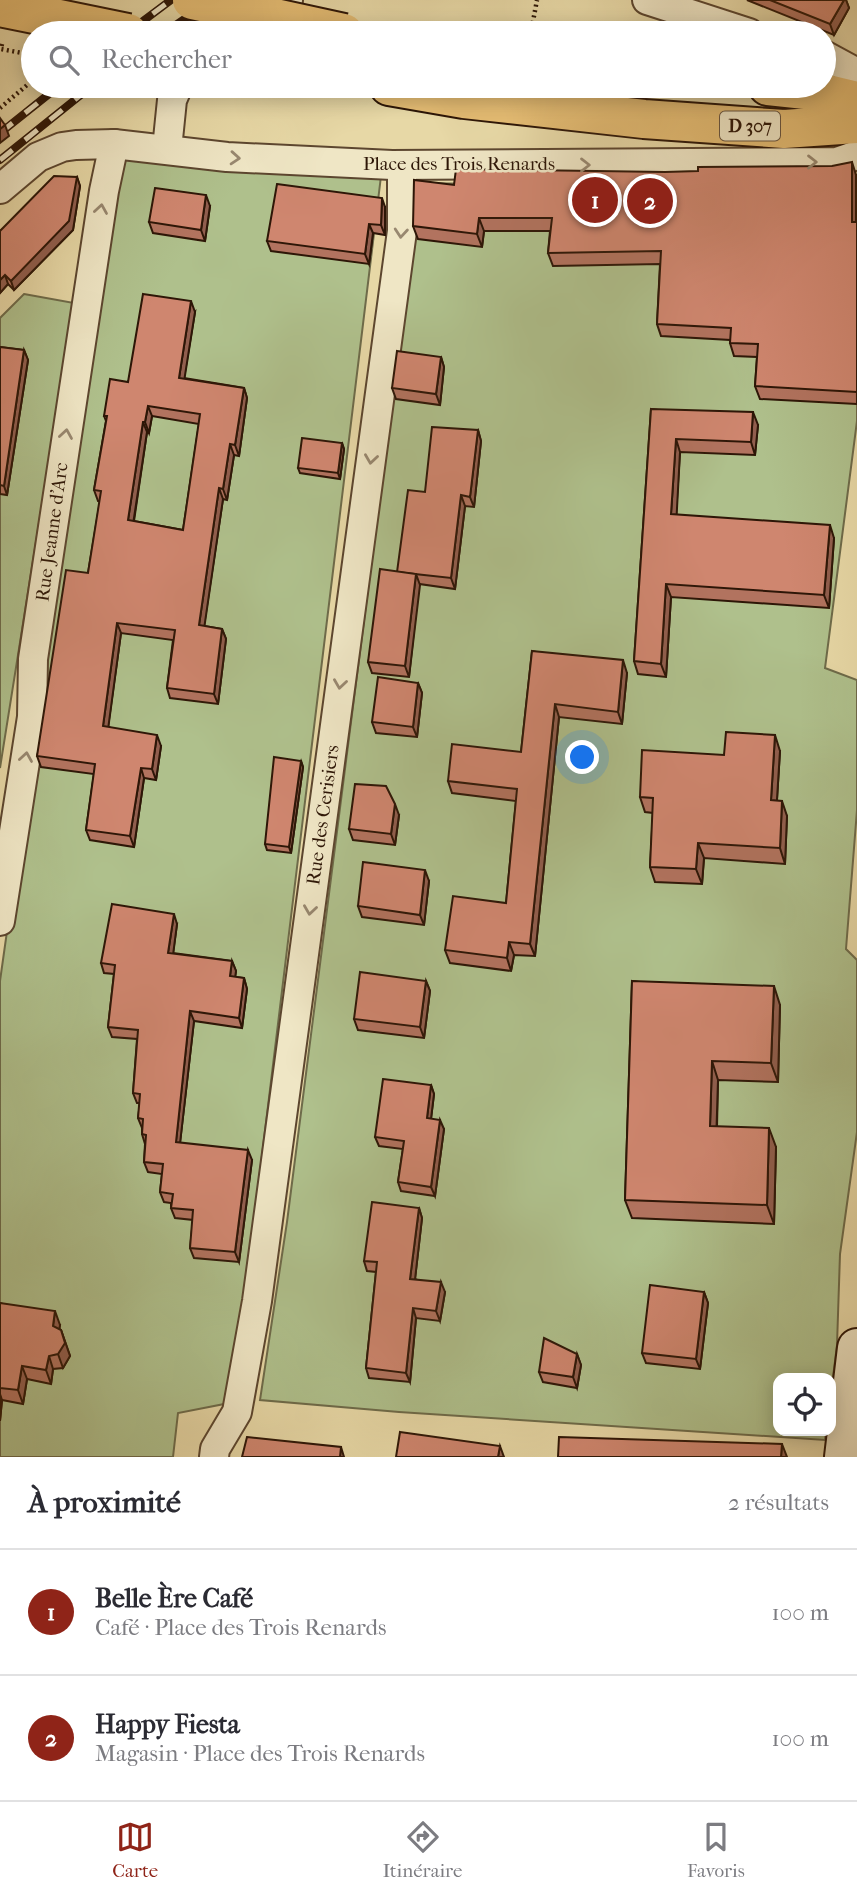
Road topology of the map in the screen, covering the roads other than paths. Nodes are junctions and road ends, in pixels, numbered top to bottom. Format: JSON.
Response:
{"nodes":[{"id":1,"x":192,"y":0,"type":"edge"},
{"id":2,"x":288,"y":0,"type":"edge"},
{"id":3,"x":648,"y":0,"type":"edge"},
{"id":4,"x":0,"y":7,"type":"edge"},
{"id":5,"x":69,"y":21,"type":"edge"},
{"id":6,"x":258,"y":21,"type":"edge"},
{"id":7,"x":289,"y":21,"type":"edge"},
{"id":8,"x":712,"y":21,"type":"edge"},
{"id":9,"x":836,"y":62,"type":"edge"},
{"id":10,"x":857,"y":73,"type":"edge"},
{"id":11,"x":836,"y":96,"type":"edge"},
{"id":12,"x":173,"y":98,"type":"edge"},
{"id":13,"x":458,"y":98,"type":"edge"},
{"id":14,"x":857,"y":101,"type":"edge"},
{"id":15,"x":857,"y":124,"type":"edge"},
{"id":16,"x":114,"y":144,"type":"junction"},
{"id":17,"x":167,"y":149,"type":"junction"},
{"id":18,"x":857,"y":155,"type":"edge"},
{"id":19,"x":402,"y":165,"type":"junction"},
{"id":20,"x":0,"y":189,"type":"edge"},
{"id":21,"x":0,"y":921,"type":"edge"},
{"id":22,"x":857,"y":1348,"type":"edge"},
{"id":23,"x":214,"y":1457,"type":"edge"},
{"id":24,"x":844,"y":1457,"type":"edge"}],
"edges":[{"from":1,"to":7,"type":"main road","bridge":true},
{"from":2,"to":6,"type":"street"},
{"from":3,"to":8,"type":"street"},
{"from":4,"to":5,"type":"main road","bridge":true},
{"from":9,"to":10,"type":"street"},
{"from":11,"to":14,"type":"main road","number":"D 307"},
{"from":12,"to":17,"type":"street"},
{"from":13,"to":15,"type":"main road","number":"D 307"},
{"from":16,"to":17,"type":"street","name":"Place des Trois Renards"},
{"from":16,"to":20,"type":"street","name":"Place des Trois Renards"},
{"from":21,"to":16,"type":"street","name":"Rue Jeanne d'Arc","one_way":true},
{"from":17,"to":19,"type":"street","name":"Place des Trois Renards","one_way":true},
{"from":19,"to":18,"type":"street","name":"Place des Trois Renards","one_way":true},
{"from":19,"to":23,"type":"street","name":"Rue des Cerisiers","one_way":true},
{"from":22,"to":24,"type":"main road"}]}
